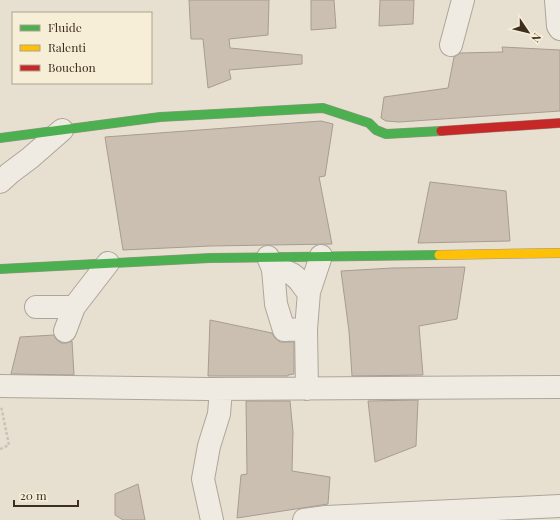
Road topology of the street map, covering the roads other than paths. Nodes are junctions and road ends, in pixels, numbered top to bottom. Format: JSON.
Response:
{"nodes":[{"id":1,"x":463,"y":0,"type":"edge"},
{"id":2,"x":556,"y":0,"type":"edge"},
{"id":3,"x":560,"y":29,"type":"edge"},
{"id":4,"x":451,"y":45,"type":"dead end"},
{"id":5,"x":560,"y":123,"type":"edge"},
{"id":6,"x":62,"y":130,"type":"junction"},
{"id":7,"x":0,"y":138,"type":"edge"},
{"id":8,"x":0,"y":182,"type":"edge"},
{"id":9,"x":560,"y":253,"type":"edge"},
{"id":10,"x":321,"y":256,"type":"junction"},
{"id":11,"x":108,"y":263,"type":"junction"},
{"id":12,"x":271,"y":264,"type":"junction"},
{"id":13,"x":0,"y":269,"type":"edge"},
{"id":14,"x":309,"y":292,"type":"junction"},
{"id":15,"x":36,"y":307,"type":"dead end"},
{"id":16,"x":74,"y":307,"type":"junction"},
{"id":17,"x":306,"y":328,"type":"junction"},
{"id":18,"x":65,"y":331,"type":"dead end"},
{"id":19,"x":0,"y":386,"type":"edge"},
{"id":20,"x":560,"y":387,"type":"edge"},
{"id":21,"x":221,"y":389,"type":"junction"},
{"id":22,"x":307,"y":389,"type":"junction"},
{"id":23,"x":560,"y":506,"type":"edge"},
{"id":24,"x":212,"y":520,"type":"edge"},
{"id":25,"x":304,"y":520,"type":"edge"}],
"edges":[{"from":1,"to":4,"type":"street"},
{"from":2,"to":3,"type":"street"},
{"from":5,"to":6,"type":"street"},
{"from":6,"to":7,"type":"street"},
{"from":6,"to":8,"type":"street"},
{"from":9,"to":10,"type":"street"},
{"from":10,"to":12,"type":"street"},
{"from":10,"to":14,"type":"street"},
{"from":11,"to":12,"type":"street"},
{"from":11,"to":13,"type":"street"},
{"from":11,"to":16,"type":"street"},
{"from":12,"to":14,"type":"street"},
{"from":12,"to":17,"type":"street"},
{"from":14,"to":17,"type":"street"},
{"from":15,"to":16,"type":"street"},
{"from":16,"to":18,"type":"street"},
{"from":17,"to":22,"type":"street"},
{"from":19,"to":21,"type":"street"},
{"from":20,"to":22,"type":"street"},
{"from":21,"to":22,"type":"street"},
{"from":21,"to":24,"type":"street"},
{"from":23,"to":25,"type":"street"}]}
